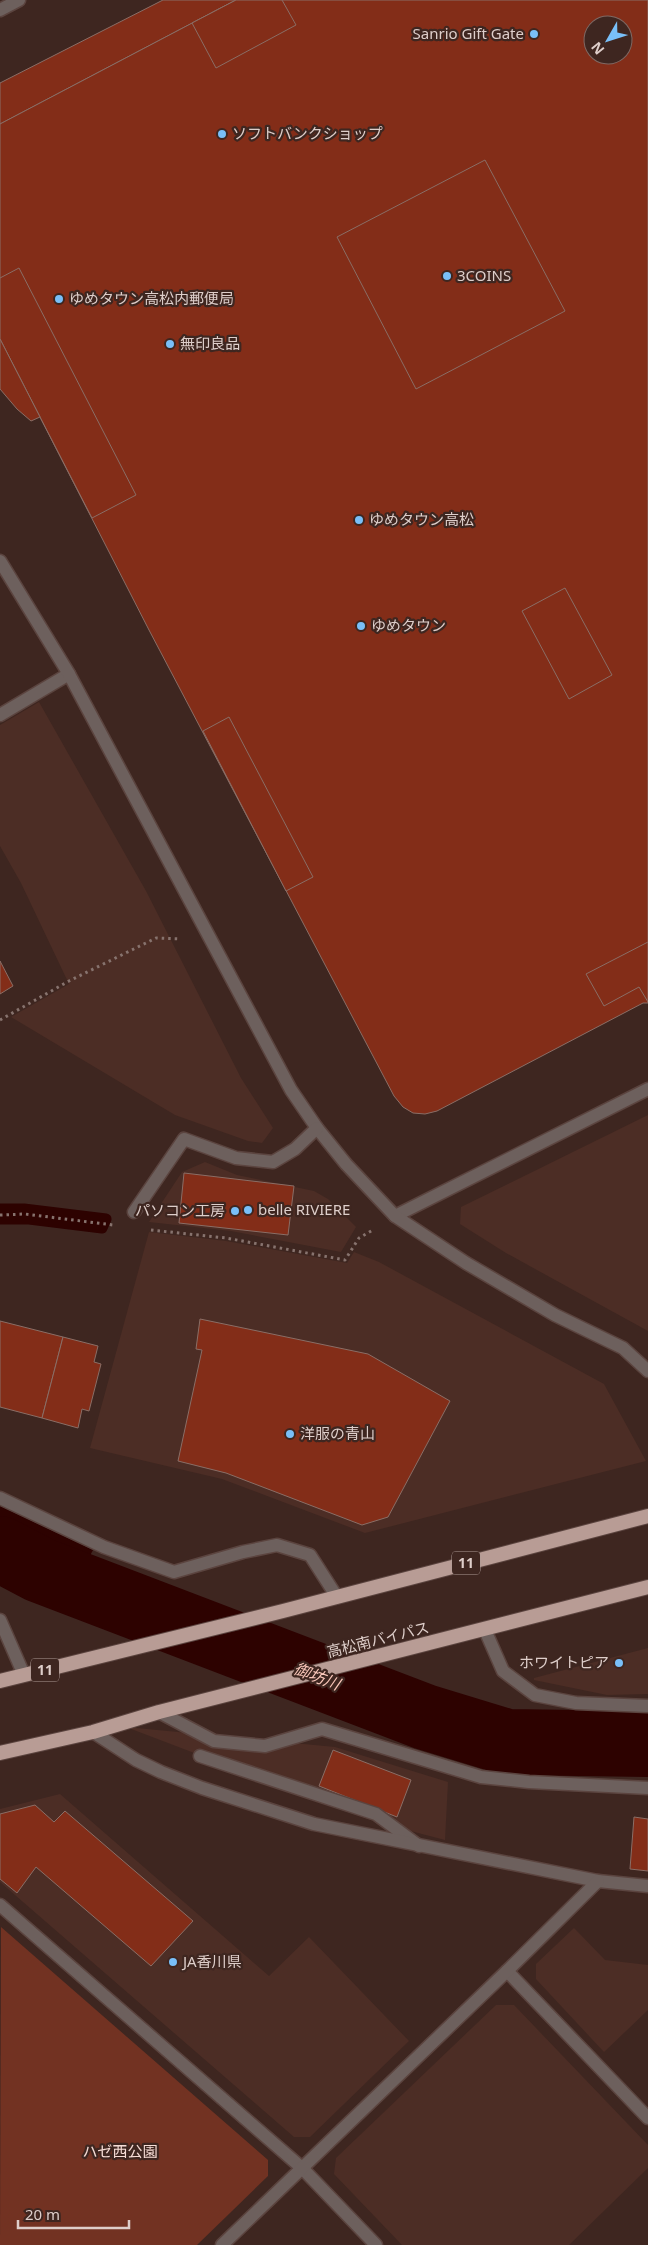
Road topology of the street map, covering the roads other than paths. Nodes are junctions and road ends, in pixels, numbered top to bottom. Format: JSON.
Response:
{"nodes":[{"id":1,"x":19,"y":0,"type":"edge"},
{"id":2,"x":0,"y":10,"type":"edge"},
{"id":3,"x":0,"y":561,"type":"edge"},
{"id":4,"x":69,"y":674,"type":"junction"},
{"id":5,"x":0,"y":715,"type":"edge"},
{"id":6,"x":648,"y":1089,"type":"edge"},
{"id":7,"x":317,"y":1128,"type":"junction"},
{"id":8,"x":134,"y":1212,"type":"dead end"},
{"id":9,"x":395,"y":1216,"type":"junction"},
{"id":10,"x":648,"y":1371,"type":"edge"},
{"id":11,"x":0,"y":1498,"type":"edge"},
{"id":12,"x":648,"y":1516,"type":"edge"},
{"id":13,"x":648,"y":1587,"type":"edge"},
{"id":14,"x":337,"y":1598,"type":"junction"},
{"id":15,"x":0,"y":1620,"type":"edge"},
{"id":16,"x":485,"y":1630,"type":"junction"},
{"id":17,"x":24,"y":1675,"type":"junction"},
{"id":18,"x":0,"y":1681,"type":"edge"},
{"id":19,"x":648,"y":1706,"type":"edge"},
{"id":20,"x":159,"y":1712,"type":"junction"},
{"id":21,"x":93,"y":1732,"type":"junction"},
{"id":22,"x":0,"y":1753,"type":"edge"},
{"id":23,"x":200,"y":1756,"type":"dead end"},
{"id":24,"x":648,"y":1788,"type":"edge"},
{"id":25,"x":419,"y":1846,"type":"junction"},
{"id":26,"x":598,"y":1881,"type":"junction"},
{"id":27,"x":648,"y":1886,"type":"edge"},
{"id":28,"x":0,"y":1905,"type":"edge"},
{"id":29,"x":508,"y":1971,"type":"junction"},
{"id":30,"x":648,"y":2118,"type":"edge"},
{"id":31,"x":302,"y":2168,"type":"junction"},
{"id":32,"x":222,"y":2245,"type":"edge"},
{"id":33,"x":376,"y":2245,"type":"edge"}],
"edges":[{"from":1,"to":2,"type":"street"},
{"from":3,"to":4,"type":"street"},
{"from":4,"to":5,"type":"street"},
{"from":4,"to":7,"type":"street"},
{"from":6,"to":9,"type":"street"},
{"from":7,"to":8,"type":"street"},
{"from":7,"to":9,"type":"street"},
{"from":9,"to":10,"type":"street"},
{"from":11,"to":14,"type":"street"},
{"from":12,"to":14,"type":"highway","number":"11"},
{"from":13,"to":16,"type":"highway","name":"高松南バイパス"},
{"from":14,"to":17,"type":"highway","number":"11"},
{"from":15,"to":17,"type":"street"},
{"from":16,"to":19,"type":"street"},
{"from":16,"to":20,"type":"highway","name":"高松南バイパス"},
{"from":17,"to":18,"type":"highway","number":"11"},
{"from":20,"to":21,"type":"highway","name":"高松南バイパス"},
{"from":20,"to":24,"type":"street"},
{"from":21,"to":22,"type":"highway","name":"高松南バイパス"},
{"from":21,"to":25,"type":"street"},
{"from":23,"to":25,"type":"street"},
{"from":25,"to":26,"type":"street"},
{"from":26,"to":27,"type":"street"},
{"from":26,"to":29,"type":"street"},
{"from":28,"to":31,"type":"street"},
{"from":29,"to":30,"type":"street"},
{"from":29,"to":31,"type":"street"},
{"from":31,"to":32,"type":"street"},
{"from":31,"to":33,"type":"street"}]}
